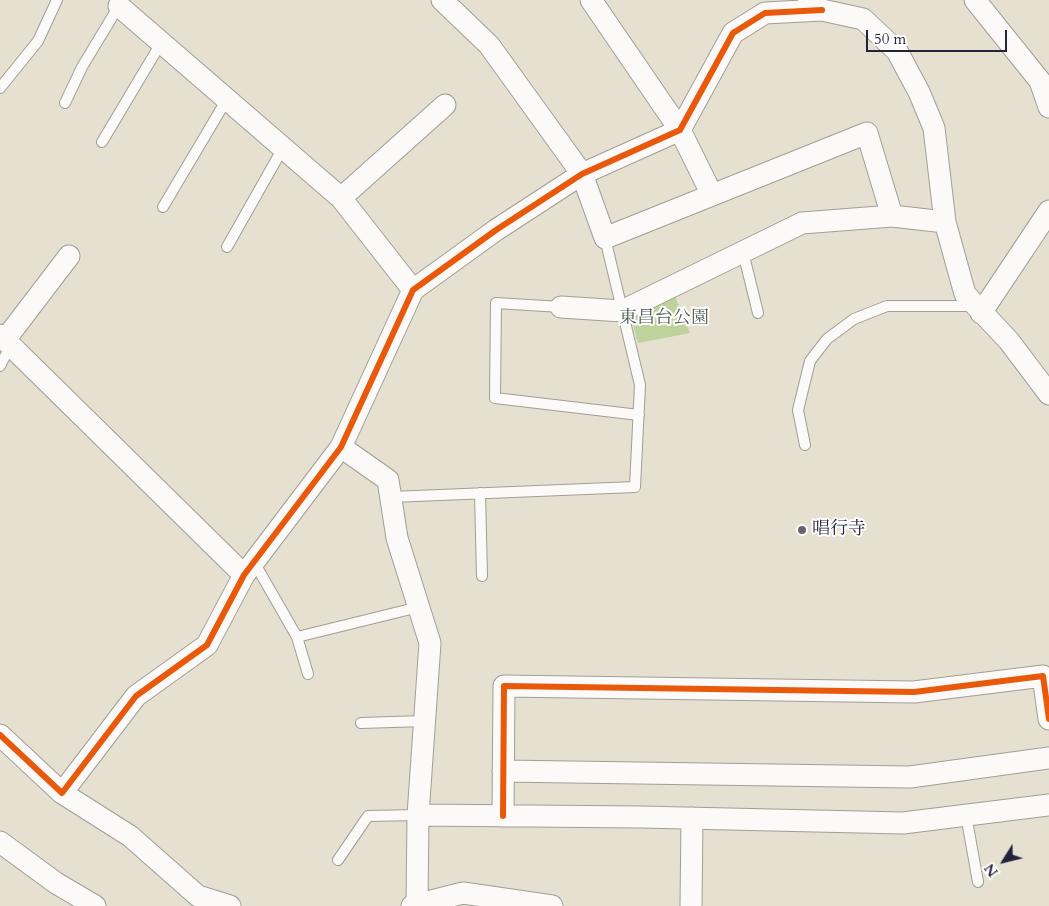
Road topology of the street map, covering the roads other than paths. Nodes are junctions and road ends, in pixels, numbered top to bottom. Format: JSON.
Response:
{"nodes":[{"id":1,"x":57,"y":0,"type":"edge"},
{"id":2,"x":442,"y":0,"type":"edge"},
{"id":3,"x":592,"y":0,"type":"edge"},
{"id":4,"x":800,"y":0,"type":"edge"},
{"id":5,"x":975,"y":0,"type":"edge"},
{"id":6,"x":118,"y":2,"type":"edge"},
{"id":7,"x":822,"y":10,"type":"junction"},
{"id":8,"x":162,"y":43,"type":"junction"},
{"id":9,"x":0,"y":88,"type":"edge"},
{"id":10,"x":227,"y":99,"type":"junction"},
{"id":11,"x":65,"y":103,"type":"dead end"},
{"id":12,"x":445,"y":105,"type":"dead end"},
{"id":13,"x":1049,"y":107,"type":"edge"},
{"id":14,"x":680,"y":130,"type":"junction"},
{"id":15,"x":102,"y":142,"type":"dead end"},
{"id":16,"x":283,"y":148,"type":"junction"},
{"id":17,"x":582,"y":174,"type":"junction"},
{"id":18,"x":712,"y":195,"type":"junction"},
{"id":19,"x":341,"y":198,"type":"junction"},
{"id":20,"x":163,"y":207,"type":"dead end"},
{"id":21,"x":1049,"y":211,"type":"edge"},
{"id":22,"x":892,"y":216,"type":"junction"},
{"id":23,"x":945,"y":222,"type":"junction"},
{"id":24,"x":605,"y":238,"type":"junction"},
{"id":25,"x":227,"y":248,"type":"dead end"},
{"id":26,"x":743,"y":252,"type":"junction"},
{"id":27,"x":69,"y":256,"type":"dead end"},
{"id":28,"x":412,"y":290,"type":"junction"},
{"id":29,"x":561,"y":307,"type":"joint"},
{"id":30,"x":978,"y":309,"type":"junction"},
{"id":31,"x":622,"y":311,"type":"junction"},
{"id":32,"x":758,"y":313,"type":"dead end"},
{"id":33,"x":6,"y":340,"type":"edge"},
{"id":34,"x":0,"y":366,"type":"edge"},
{"id":35,"x":1049,"y":394,"type":"edge"},
{"id":36,"x":639,"y":416,"type":"junction"},
{"id":37,"x":805,"y":445,"type":"dead end"},
{"id":38,"x":341,"y":446,"type":"junction"},
{"id":39,"x":480,"y":493,"type":"junction"},
{"id":40,"x":391,"y":497,"type":"junction"},
{"id":41,"x":249,"y":568,"type":"junction"},
{"id":42,"x":482,"y":576,"type":"dead end"},
{"id":43,"x":419,"y":607,"type":"junction"},
{"id":44,"x":297,"y":637,"type":"junction"},
{"id":45,"x":308,"y":674,"type":"dead end"},
{"id":46,"x":1049,"y":718,"type":"edge"},
{"id":47,"x":424,"y":721,"type":"junction"},
{"id":48,"x":361,"y":723,"type":"dead end"},
{"id":49,"x":0,"y":735,"type":"edge"},
{"id":50,"x":1049,"y":758,"type":"edge"},
{"id":51,"x":504,"y":772,"type":"junction"},
{"id":52,"x":62,"y":793,"type":"junction"},
{"id":53,"x":1049,"y":805,"type":"edge"},
{"id":54,"x":418,"y":815,"type":"junction"},
{"id":55,"x":966,"y":815,"type":"junction"},
{"id":56,"x":503,"y":816,"type":"junction"},
{"id":57,"x":692,"y":818,"type":"junction"},
{"id":58,"x":0,"y":842,"type":"edge"},
{"id":59,"x":338,"y":860,"type":"dead end"},
{"id":60,"x":978,"y":882,"type":"dead end"},
{"id":61,"x":414,"y":905,"type":"edge"},
{"id":62,"x":95,"y":906,"type":"edge"},
{"id":63,"x":230,"y":906,"type":"edge"},
{"id":64,"x":552,"y":906,"type":"edge"},
{"id":65,"x":691,"y":906,"type":"edge"}],
"edges":[{"from":1,"to":9,"type":"lane"},
{"from":2,"to":17,"type":"street"},
{"from":3,"to":14,"type":"street"},
{"from":4,"to":7,"type":"street"},
{"from":5,"to":13,"type":"street"},
{"from":6,"to":8,"type":"street"},
{"from":6,"to":11,"type":"lane"},
{"from":7,"to":14,"type":"street"},
{"from":7,"to":23,"type":"street"},
{"from":8,"to":10,"type":"street"},
{"from":8,"to":15,"type":"lane"},
{"from":10,"to":16,"type":"street"},
{"from":10,"to":20,"type":"lane"},
{"from":12,"to":19,"type":"street"},
{"from":14,"to":17,"type":"street"},
{"from":14,"to":18,"type":"street"},
{"from":16,"to":19,"type":"street"},
{"from":16,"to":25,"type":"lane"},
{"from":17,"to":24,"type":"street"},
{"from":17,"to":28,"type":"street"},
{"from":18,"to":22,"type":"street"},
{"from":18,"to":24,"type":"street"},
{"from":19,"to":28,"type":"street"},
{"from":21,"to":30,"type":"street"},
{"from":22,"to":23,"type":"street"},
{"from":22,"to":26,"type":"street"},
{"from":23,"to":30,"type":"street"},
{"from":24,"to":31,"type":"lane"},
{"from":26,"to":31,"type":"street"},
{"from":26,"to":32,"type":"lane"},
{"from":27,"to":33,"type":"street"},
{"from":28,"to":38,"type":"street"},
{"from":29,"to":31,"type":"street"},
{"from":29,"to":36,"type":"lane"},
{"from":30,"to":35,"type":"street"},
{"from":30,"to":37,"type":"lane"},
{"from":31,"to":36,"type":"lane"},
{"from":33,"to":34,"type":"lane"},
{"from":33,"to":41,"type":"street"},
{"from":36,"to":39,"type":"lane"},
{"from":38,"to":40,"type":"street"},
{"from":38,"to":41,"type":"street"},
{"from":39,"to":40,"type":"lane"},
{"from":39,"to":42,"type":"lane"},
{"from":40,"to":43,"type":"street"},
{"from":41,"to":44,"type":"lane"},
{"from":41,"to":52,"type":"street"},
{"from":43,"to":44,"type":"lane"},
{"from":43,"to":47,"type":"street"},
{"from":44,"to":45,"type":"lane"},
{"from":46,"to":51,"type":"street"},
{"from":47,"to":48,"type":"lane"},
{"from":47,"to":54,"type":"street"},
{"from":49,"to":52,"type":"street"},
{"from":50,"to":51,"type":"street"},
{"from":51,"to":56,"type":"street"},
{"from":52,"to":63,"type":"street"},
{"from":53,"to":55,"type":"street"},
{"from":54,"to":56,"type":"street"},
{"from":54,"to":59,"type":"lane"},
{"from":54,"to":61,"type":"street"},
{"from":55,"to":57,"type":"street"},
{"from":55,"to":60,"type":"lane"},
{"from":56,"to":57,"type":"street"},
{"from":57,"to":65,"type":"street"},
{"from":58,"to":62,"type":"street"},
{"from":61,"to":64,"type":"street"}]}
